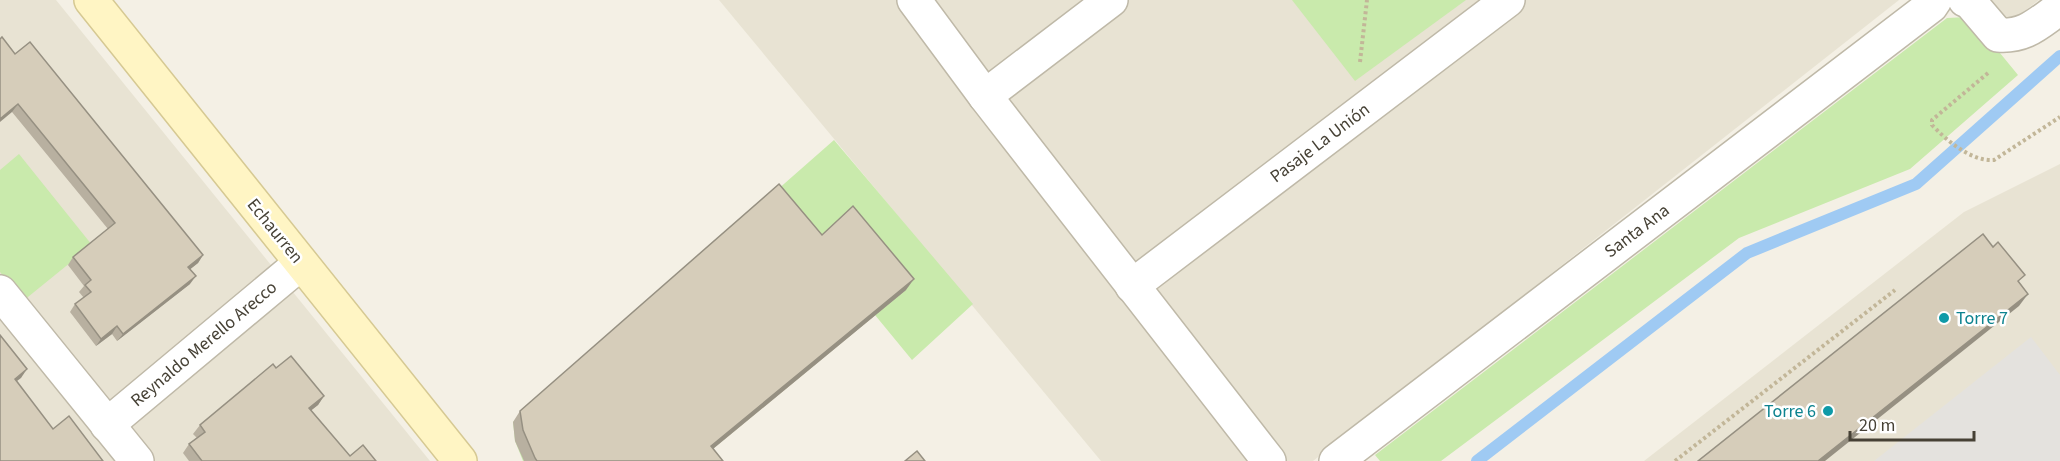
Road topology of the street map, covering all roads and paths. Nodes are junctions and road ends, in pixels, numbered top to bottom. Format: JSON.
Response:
{"nodes":[{"id":1,"x":91,"y":0,"type":"edge"},
{"id":2,"x":914,"y":0,"type":"edge"},
{"id":3,"x":1111,"y":0,"type":"edge"},
{"id":4,"x":1367,"y":0,"type":"edge"},
{"id":5,"x":1508,"y":0,"type":"edge"},
{"id":6,"x":1935,"y":0,"type":"edge"},
{"id":7,"x":1965,"y":0,"type":"edge"},
{"id":8,"x":2060,"y":8,"type":"edge"},
{"id":9,"x":2008,"y":36,"type":"junction"},
{"id":10,"x":984,"y":96,"type":"junction"},
{"id":11,"x":1354,"y":117,"type":"junction"},
{"id":12,"x":2060,"y":117,"type":"edge"},
{"id":13,"x":301,"y":263,"type":"junction"},
{"id":14,"x":1132,"y":286,"type":"junction"},
{"id":15,"x":1895,"y":290,"type":"dead end"},
{"id":16,"x":0,"y":292,"type":"edge"},
{"id":17,"x":107,"y":425,"type":"junction"},
{"id":18,"x":137,"y":461,"type":"edge"},
{"id":19,"x":460,"y":461,"type":"edge"},
{"id":20,"x":1269,"y":461,"type":"edge"},
{"id":21,"x":1336,"y":461,"type":"edge"},
{"id":22,"x":1675,"y":461,"type":"edge"}],
"edges":[{"from":1,"to":13,"type":"street","name":"Echaurren"},
{"from":2,"to":10,"type":"street"},
{"from":3,"to":10,"type":"street"},
{"from":4,"to":11,"type":"path"},
{"from":5,"to":11,"type":"street","name":"Pasaje La Unión"},
{"from":6,"to":21,"type":"street","name":"Santa Ana"},
{"from":7,"to":9,"type":"street"},
{"from":8,"to":9,"type":"street"},
{"from":9,"to":12,"type":"path"},
{"from":10,"to":14,"type":"street"},
{"from":11,"to":14,"type":"street","name":"Pasaje La Unión"},
{"from":13,"to":17,"type":"street","name":"Reynaldo Merello Arecco"},
{"from":13,"to":19,"type":"street","name":"Echaurren"},
{"from":14,"to":20,"type":"street"},
{"from":15,"to":22,"type":"path"},
{"from":16,"to":17,"type":"street"},
{"from":17,"to":18,"type":"street"}]}
